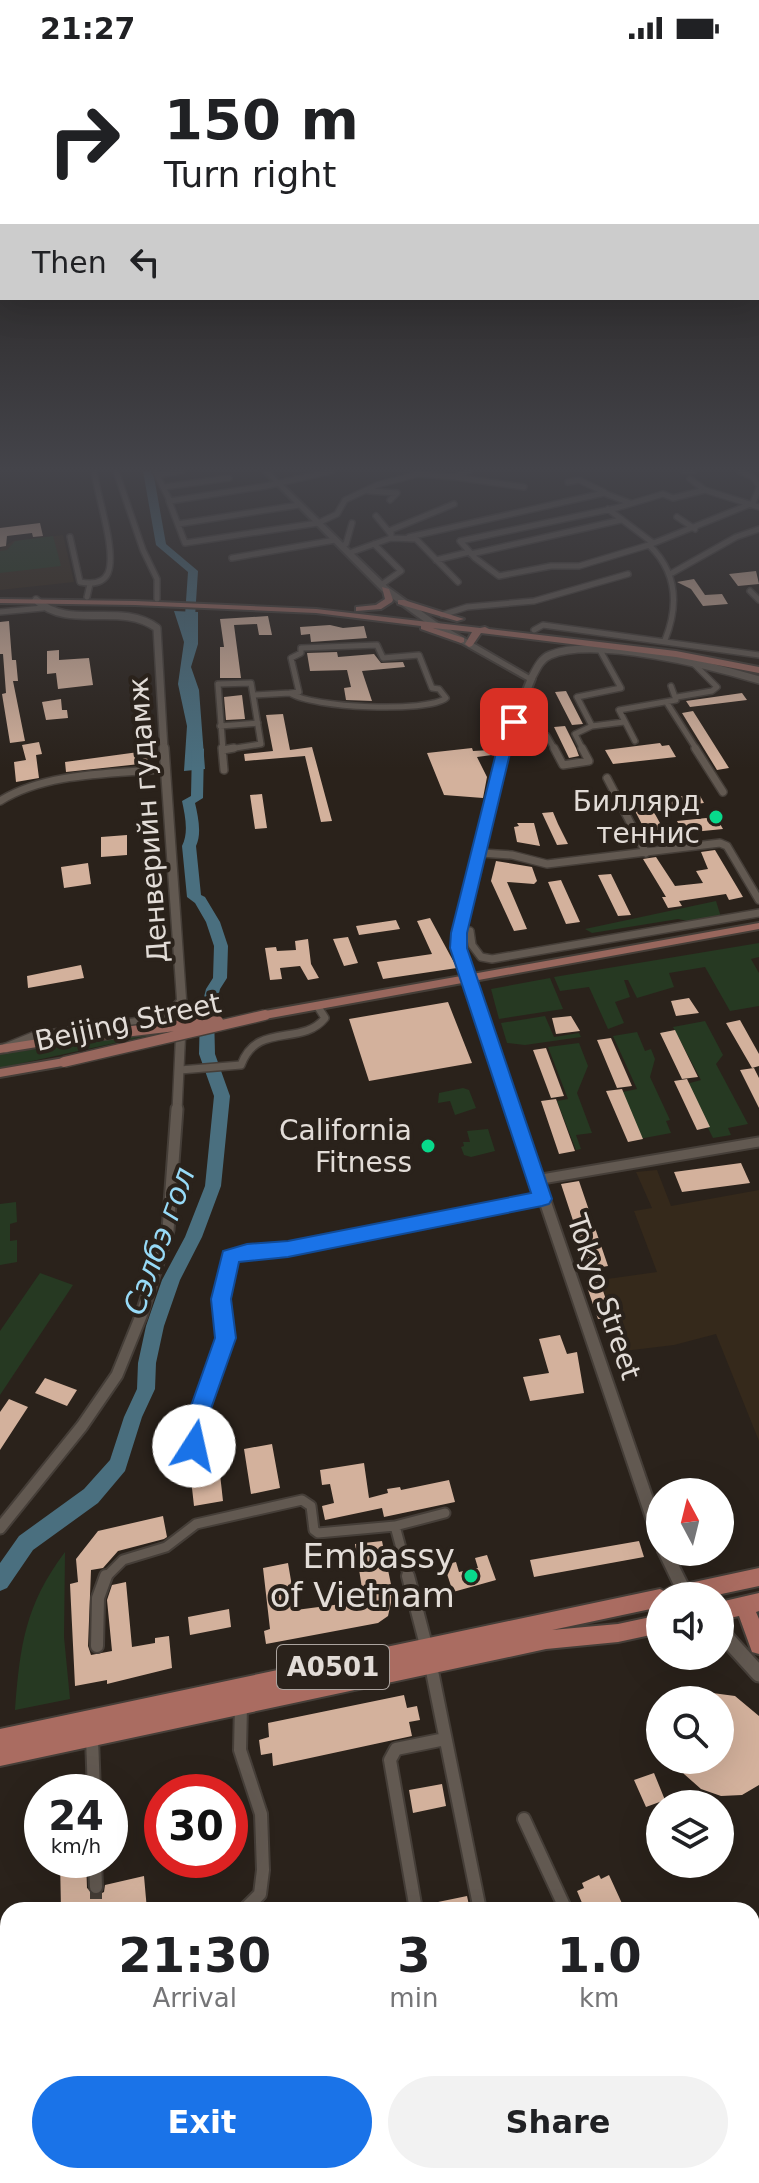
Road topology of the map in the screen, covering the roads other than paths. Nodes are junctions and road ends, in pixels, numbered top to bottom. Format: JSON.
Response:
{"nodes":[{"id":1,"x":77,"y":570,"type":"edge"},
{"id":2,"x":108,"y":570,"type":"edge"},
{"id":3,"x":153,"y":570,"type":"edge"},
{"id":4,"x":366,"y":570,"type":"edge"},
{"id":5,"x":400,"y":570,"type":"edge"},
{"id":6,"x":446,"y":570,"type":"edge"},
{"id":7,"x":489,"y":570,"type":"edge"},
{"id":8,"x":529,"y":570,"type":"edge"},
{"id":9,"x":670,"y":570,"type":"edge"},
{"id":10,"x":677,"y":570,"type":"edge"},
{"id":11,"x":672,"y":573,"type":"junction"},
{"id":12,"x":628,"y":574,"type":"dead end"},
{"id":13,"x":458,"y":582,"type":"dead end"},
{"id":14,"x":90,"y":584,"type":"junction"},
{"id":15,"x":383,"y":587,"type":"junction"},
{"id":16,"x":750,"y":591,"type":"dead end"},
{"id":17,"x":87,"y":597,"type":"junction"},
{"id":18,"x":0,"y":599,"type":"edge"},
{"id":19,"x":759,"y":600,"type":"edge"},
{"id":20,"x":161,"y":601,"type":"junction"},
{"id":21,"x":401,"y":602,"type":"junction"},
{"id":22,"x":39,"y":604,"type":"junction"},
{"id":23,"x":256,"y":605,"type":"junction"},
{"id":24,"x":358,"y":609,"type":"junction"},
{"id":25,"x":0,"y":612,"type":"edge"},
{"id":26,"x":442,"y":615,"type":"junction"},
{"id":27,"x":423,"y":616,"type":"junction"},
{"id":28,"x":390,"y":618,"type":"junction"},
{"id":29,"x":432,"y":623,"type":"junction"},
{"id":30,"x":482,"y":626,"type":"junction"},
{"id":31,"x":534,"y":630,"type":"junction"},
{"id":32,"x":665,"y":640,"type":"junction"},
{"id":33,"x":465,"y":642,"type":"junction"},
{"id":34,"x":601,"y":652,"type":"junction"},
{"id":35,"x":757,"y":660,"type":"edge"},
{"id":36,"x":692,"y":663,"type":"junction"},
{"id":37,"x":531,"y":679,"type":"junction"},
{"id":38,"x":759,"y":680,"type":"edge"},
{"id":39,"x":671,"y":686,"type":"dead end"},
{"id":40,"x":290,"y":693,"type":"junction"},
{"id":41,"x":254,"y":695,"type":"junction"},
{"id":42,"x":677,"y":697,"type":"junction"},
{"id":43,"x":667,"y":703,"type":"junction"},
{"id":44,"x":624,"y":722,"type":"junction"},
{"id":45,"x":258,"y":723,"type":"junction"},
{"id":46,"x":220,"y":726,"type":"junction"},
{"id":47,"x":592,"y":726,"type":"junction"},
{"id":48,"x":547,"y":736,"type":"dead end"},
{"id":49,"x":635,"y":741,"type":"dead end"},
{"id":50,"x":223,"y":750,"type":"junction"},
{"id":51,"x":165,"y":769,"type":"junction"},
{"id":52,"x":224,"y":770,"type":"dead end"},
{"id":53,"x":607,"y":778,"type":"dead end"},
{"id":54,"x":723,"y":792,"type":"dead end"},
{"id":55,"x":0,"y":801,"type":"edge"},
{"id":56,"x":481,"y":853,"type":"junction"},
{"id":57,"x":646,"y":853,"type":"junction"},
{"id":58,"x":759,"y":879,"type":"edge"},
{"id":59,"x":748,"y":881,"type":"junction"},
{"id":60,"x":759,"y":900,"type":"edge"},
{"id":61,"x":759,"y":913,"type":"edge"},
{"id":62,"x":759,"y":926,"type":"edge"},
{"id":63,"x":459,"y":933,"type":"junction"},
{"id":64,"x":759,"y":934,"type":"edge"},
{"id":65,"x":469,"y":981,"type":"junction"},
{"id":66,"x":182,"y":1001,"type":"junction"},
{"id":67,"x":318,"y":1007,"type":"junction"},
{"id":68,"x":265,"y":1015,"type":"junction"},
{"id":69,"x":3,"y":1049,"type":"edge"},
{"id":70,"x":185,"y":1069,"type":"junction"},
{"id":71,"x":0,"y":1073,"type":"edge"},
{"id":72,"x":759,"y":1142,"type":"edge"},
{"id":73,"x":536,"y":1180,"type":"junction"},
{"id":74,"x":542,"y":1199,"type":"junction"},
{"id":75,"x":194,"y":1446,"type":"dead end"},
{"id":76,"x":646,"y":1499,"type":"edge"},
{"id":77,"x":445,"y":1513,"type":"dead end"},
{"id":78,"x":395,"y":1526,"type":"junction"},
{"id":79,"x":0,"y":1528,"type":"edge"},
{"id":80,"x":759,"y":1577,"type":"edge"},
{"id":81,"x":734,"y":1583,"type":"edge"},
{"id":82,"x":646,"y":1602,"type":"edge"},
{"id":83,"x":752,"y":1603,"type":"edge"},
{"id":84,"x":646,"y":1627,"type":"edge"},
{"id":85,"x":759,"y":1645,"type":"edge"},
{"id":86,"x":97,"y":1646,"type":"dead end"},
{"id":87,"x":734,"y":1646,"type":"edge"},
{"id":88,"x":428,"y":1656,"type":"junction"},
{"id":89,"x":759,"y":1674,"type":"edge"},
{"id":90,"x":241,"y":1704,"type":"junction"},
{"id":91,"x":92,"y":1738,"type":"junction"},
{"id":92,"x":445,"y":1739,"type":"junction"},
{"id":93,"x":4,"y":1747,"type":"edge"},
{"id":94,"x":93,"y":1774,"type":"edge"},
{"id":95,"x":524,"y":1819,"type":"dead end"},
{"id":96,"x":96,"y":1878,"type":"edge"},
{"id":97,"x":96,"y":1887,"type":"tunnel mouth"},
{"id":98,"x":252,"y":1902,"type":"edge"},
{"id":99,"x":415,"y":1902,"type":"edge"},
{"id":100,"x":478,"y":1902,"type":"edge"},
{"id":101,"x":562,"y":1902,"type":"edge"}],
"edges":[{"from":1,"to":14,"type":"street"},
{"from":2,"to":14,"type":"street"},
{"from":3,"to":20,"type":"street"},
{"from":4,"to":15,"type":"main road"},
{"from":5,"to":15,"type":"street"},
{"from":6,"to":13,"type":"street"},
{"from":7,"to":8,"type":"street"},
{"from":9,"to":11,"type":"street"},
{"from":10,"to":11,"type":"street"},
{"from":11,"to":32,"type":"street"},
{"from":12,"to":26,"type":"street"},
{"from":14,"to":17,"type":"street"},
{"from":15,"to":21,"type":"main road"},
{"from":15,"to":24,"type":"main road"},
{"from":16,"to":19,"type":"street"},
{"from":17,"to":18,"type":"main road"},
{"from":17,"to":20,"type":"main road"},
{"from":18,"to":22,"type":"main road"},
{"from":20,"to":22,"type":"main road"},
{"from":20,"to":23,"type":"main road"},
{"from":21,"to":26,"type":"main road"},
{"from":21,"to":27,"type":"main road"},
{"from":22,"to":25,"type":"street"},
{"from":22,"to":51,"type":"street","name":"Денверийн гудамж"},
{"from":23,"to":24,"type":"main road"},
{"from":23,"to":28,"type":"main road"},
{"from":24,"to":27,"type":"main road"},
{"from":26,"to":30,"type":"main road"},
{"from":27,"to":29,"type":"main road"},
{"from":27,"to":30,"type":"main road"},
{"from":28,"to":29,"type":"main road"},
{"from":28,"to":33,"type":"main road"},
{"from":29,"to":30,"type":"main road"},
{"from":29,"to":33,"type":"main road"},
{"from":30,"to":31,"type":"main road"},
{"from":30,"to":33,"type":"main road"},
{"from":30,"to":35,"type":"main road"},
{"from":31,"to":32,"type":"street"},
{"from":31,"to":35,"type":"main road"},
{"from":32,"to":35,"type":"street"},
{"from":33,"to":37,"type":"main road"},
{"from":34,"to":36,"type":"street"},
{"from":34,"to":37,"type":"street"},
{"from":34,"to":47,"type":"street"},
{"from":36,"to":38,"type":"street"},
{"from":36,"to":42,"type":"street"},
{"from":37,"to":56,"type":"main road"},
{"from":39,"to":42,"type":"street"},
{"from":40,"to":40,"type":"street"},
{"from":40,"to":41,"type":"street"},
{"from":41,"to":45,"type":"street"},
{"from":41,"to":46,"type":"street"},
{"from":42,"to":43,"type":"street"},
{"from":43,"to":44,"type":"street"},
{"from":43,"to":54,"type":"street"},
{"from":44,"to":47,"type":"street"},
{"from":44,"to":49,"type":"street"},
{"from":45,"to":46,"type":"street"},
{"from":45,"to":50,"type":"street"},
{"from":46,"to":50,"type":"street"},
{"from":47,"to":48,"type":"street"},
{"from":50,"to":52,"type":"street"},
{"from":51,"to":55,"type":"street"},
{"from":51,"to":66,"type":"street","name":"Денверийн гудамж"},
{"from":53,"to":57,"type":"street"},
{"from":56,"to":57,"type":"street"},
{"from":56,"to":63,"type":"main road"},
{"from":57,"to":59,"type":"street"},
{"from":58,"to":59,"type":"street"},
{"from":59,"to":60,"type":"street"},
{"from":61,"to":63,"type":"street"},
{"from":62,"to":65,"type":"main road"},
{"from":63,"to":65,"type":"main road","name":"Tokyo Street"},
{"from":64,"to":65,"type":"main road"},
{"from":65,"to":67,"type":"main road","name":"Beijing Street"},
{"from":65,"to":73,"type":"main road","name":"Tokyo Street"},
{"from":66,"to":69,"type":"street","name":"Денверийн гудамж"},
{"from":66,"to":70,"type":"street"},
{"from":67,"to":68,"type":"main road","name":"Beijing Street"},
{"from":67,"to":70,"type":"street"},
{"from":68,"to":69,"type":"main road","name":"Beijing Street","bridge":true},
{"from":68,"to":71,"type":"main road","name":"Beijing Street","bridge":true},
{"from":70,"to":79,"type":"street"},
{"from":72,"to":73,"type":"street"},
{"from":73,"to":74,"type":"main road","name":"Tokyo Street"},
{"from":74,"to":75,"type":"street"},
{"from":74,"to":76,"type":"main road","name":"Tokyo Street"},
{"from":77,"to":78,"type":"street"},
{"from":78,"to":86,"type":"street"},
{"from":78,"to":88,"type":"street"},
{"from":80,"to":81,"type":"highway"},
{"from":82,"to":88,"type":"highway","number":"A0501"},
{"from":83,"to":85,"type":"highway"},
{"from":84,"to":88,"type":"highway","number":"A0501"},
{"from":87,"to":89,"type":"street"},
{"from":88,"to":90,"type":"highway","number":"A0501"},
{"from":88,"to":92,"type":"street"},
{"from":88,"to":93,"type":"highway","number":"A0501"},
{"from":90,"to":91,"type":"highway","number":"A0501"},
{"from":90,"to":98,"type":"street"},
{"from":91,"to":93,"type":"highway","number":"A0501"},
{"from":91,"to":94,"type":"street"},
{"from":92,"to":99,"type":"street"},
{"from":92,"to":100,"type":"street"},
{"from":95,"to":101,"type":"street"},
{"from":96,"to":97,"type":"street"}]}
